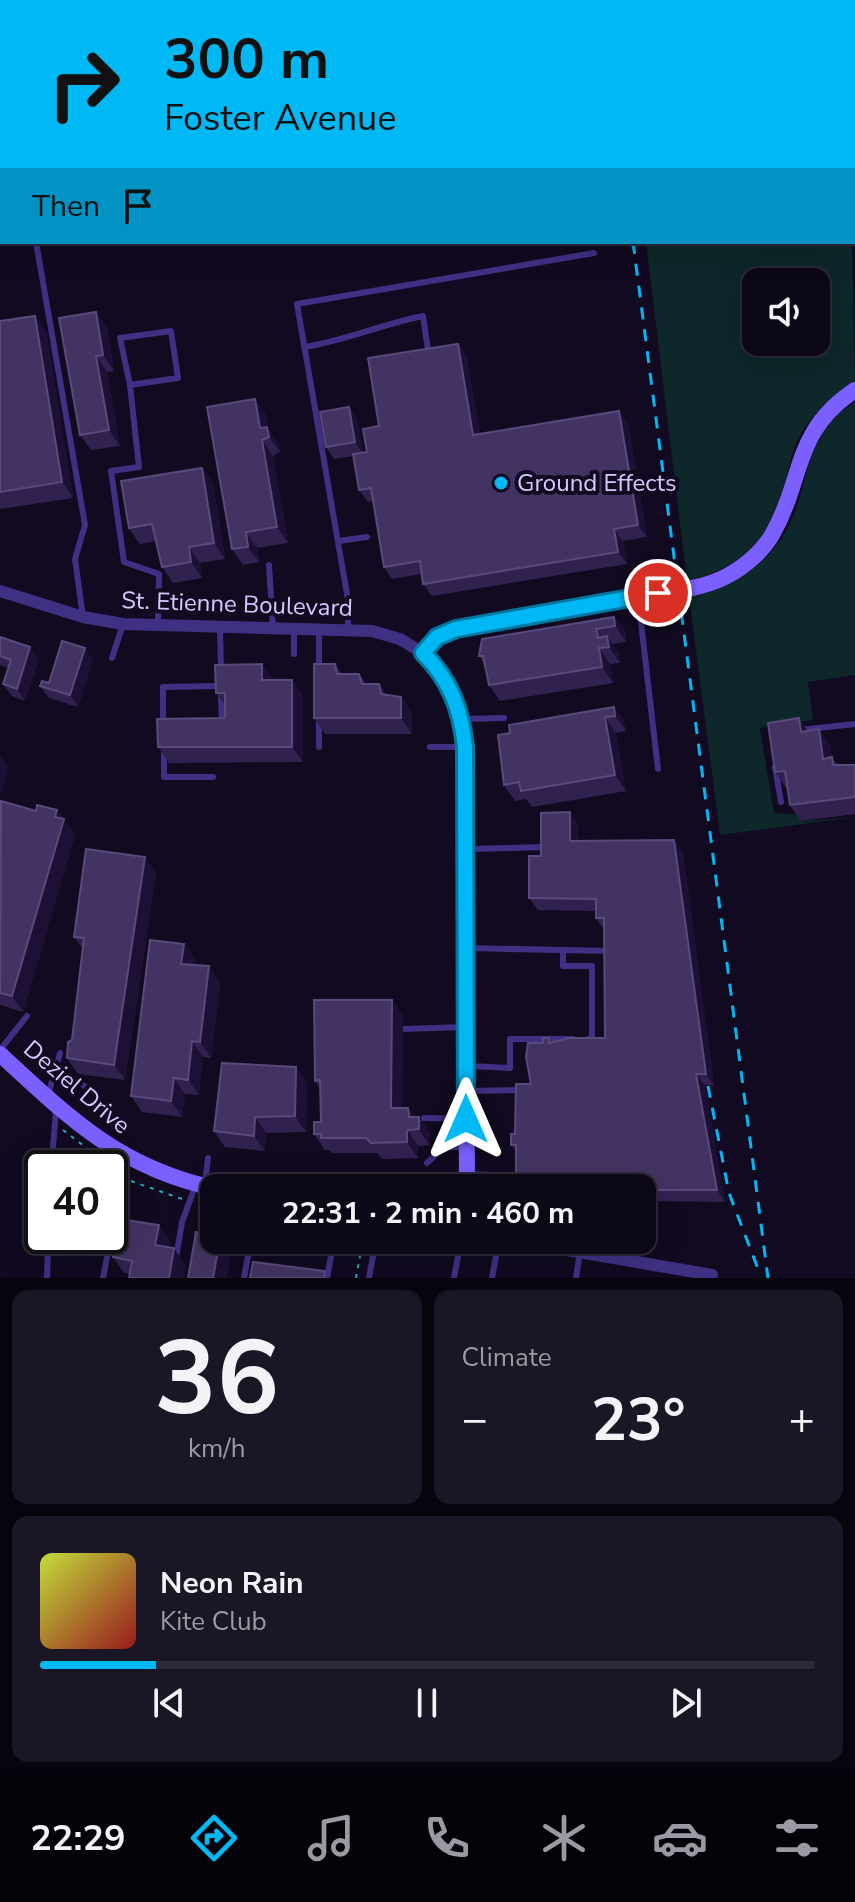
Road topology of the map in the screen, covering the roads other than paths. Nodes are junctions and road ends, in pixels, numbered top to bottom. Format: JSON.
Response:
{"nodes":[{"id":1,"x":36,"y":244,"type":"edge"},
{"id":2,"x":594,"y":253,"type":"dead end"},
{"id":3,"x":304,"y":347,"type":"junction"},
{"id":4,"x":430,"y":361,"type":"edge"},
{"id":5,"x":130,"y":385,"type":"junction"},
{"id":6,"x":855,"y":390,"type":"edge"},
{"id":7,"x":367,"y":537,"type":"dead end"},
{"id":8,"x":338,"y":541,"type":"junction"},
{"id":9,"x":269,"y":565,"type":"dead end"},
{"id":10,"x":0,"y":591,"type":"edge"},
{"id":11,"x":638,"y":597,"type":"junction"},
{"id":12,"x":83,"y":617,"type":"junction"},
{"id":13,"x":123,"y":624,"type":"junction"},
{"id":14,"x":158,"y":627,"type":"junction"},
{"id":15,"x":273,"y":628,"type":"junction"},
{"id":16,"x":220,"y":629,"type":"junction"},
{"id":17,"x":294,"y":629,"type":"junction"},
{"id":18,"x":319,"y":629,"type":"junction"},
{"id":19,"x":348,"y":629,"type":"junction"},
{"id":20,"x":423,"y":653,"type":"junction"},
{"id":21,"x":294,"y":654,"type":"dead end"},
{"id":22,"x":112,"y":658,"type":"dead end"},
{"id":23,"x":319,"y":675,"type":"edge"},
{"id":24,"x":221,"y":686,"type":"junction"},
{"id":25,"x":319,"y":704,"type":"edge"},
{"id":26,"x":504,"y":718,"type":"dead end"},
{"id":27,"x":462,"y":719,"type":"junction"},
{"id":28,"x":855,"y":724,"type":"edge"},
{"id":29,"x":222,"y":729,"type":"edge"},
{"id":30,"x":784,"y":732,"type":"edge"},
{"id":31,"x":319,"y":747,"type":"dead end"},
{"id":32,"x":430,"y":747,"type":"dead end"},
{"id":33,"x":465,"y":747,"type":"junction"},
{"id":34,"x":774,"y":761,"type":"edge"},
{"id":35,"x":658,"y":769,"type":"dead end"},
{"id":36,"x":213,"y":777,"type":"dead end"},
{"id":37,"x":781,"y":802,"type":"dead end"},
{"id":38,"x":549,"y":847,"type":"edge"},
{"id":39,"x":466,"y":849,"type":"junction"},
{"id":40,"x":466,"y":948,"type":"junction"},
{"id":41,"x":563,"y":950,"type":"junction"},
{"id":42,"x":612,"y":951,"type":"edge"},
{"id":43,"x":27,"y":1016,"type":"dead end"},
{"id":44,"x":466,"y":1027,"type":"junction"},
{"id":45,"x":403,"y":1029,"type":"dead end"},
{"id":46,"x":0,"y":1052,"type":"edge"},
{"id":47,"x":60,"y":1053,"type":"dead end"},
{"id":48,"x":466,"y":1066,"type":"junction"},
{"id":49,"x":58,"y":1068,"type":"junction"},
{"id":50,"x":89,"y":1089,"type":"dead end"},
{"id":51,"x":540,"y":1090,"type":"edge"},
{"id":52,"x":466,"y":1091,"type":"junction"},
{"id":53,"x":52,"y":1102,"type":"junction"},
{"id":54,"x":424,"y":1118,"type":"dead end"},
{"id":55,"x":466,"y":1119,"type":"junction"},
{"id":56,"x":53,"y":1147,"type":"dead end"},
{"id":57,"x":466,"y":1147,"type":"junction"},
{"id":58,"x":113,"y":1150,"type":"edge"},
{"id":59,"x":208,"y":1158,"type":"dead end"},
{"id":60,"x":128,"y":1159,"type":"edge"},
{"id":61,"x":427,"y":1163,"type":"dead end"},
{"id":62,"x":206,"y":1174,"type":"edge"},
{"id":63,"x":467,"y":1174,"type":"edge"},
{"id":64,"x":200,"y":1184,"type":"edge"},
{"id":65,"x":200,"y":1194,"type":"edge"},
{"id":66,"x":48,"y":1254,"type":"edge"},
{"id":67,"x":108,"y":1254,"type":"edge"},
{"id":68,"x":248,"y":1254,"type":"edge"},
{"id":69,"x":331,"y":1254,"type":"edge"},
{"id":70,"x":373,"y":1254,"type":"edge"},
{"id":71,"x":458,"y":1254,"type":"edge"},
{"id":72,"x":496,"y":1254,"type":"edge"},
{"id":73,"x":580,"y":1254,"type":"edge"},
{"id":74,"x":591,"y":1254,"type":"edge"},
{"id":75,"x":175,"y":1262,"type":"edge"},
{"id":76,"x":712,"y":1277,"type":"edge"},
{"id":77,"x":47,"y":1278,"type":"edge"},
{"id":78,"x":103,"y":1278,"type":"edge"},
{"id":79,"x":244,"y":1278,"type":"edge"},
{"id":80,"x":327,"y":1278,"type":"edge"},
{"id":81,"x":369,"y":1278,"type":"edge"},
{"id":82,"x":454,"y":1278,"type":"edge"},
{"id":83,"x":492,"y":1278,"type":"edge"},
{"id":84,"x":576,"y":1278,"type":"edge"}],
"edges":[{"from":1,"to":12,"type":"lane"},
{"from":2,"to":3,"type":"lane"},
{"from":3,"to":4,"type":"lane"},
{"from":3,"to":8,"type":"lane"},
{"from":5,"to":5,"type":"lane"},
{"from":5,"to":14,"type":"lane"},
{"from":6,"to":11,"type":"street"},
{"from":7,"to":8,"type":"lane"},
{"from":8,"to":19,"type":"lane"},
{"from":9,"to":15,"type":"lane"},
{"from":10,"to":12,"type":"street","name":"St. Etienne Boulevard"},
{"from":11,"to":20,"type":"street"},
{"from":11,"to":35,"type":"lane"},
{"from":12,"to":13,"type":"street","name":"St. Etienne Boulevard"},
{"from":13,"to":14,"type":"street","name":"St. Etienne Boulevard"},
{"from":13,"to":22,"type":"lane"},
{"from":14,"to":16,"type":"street","name":"St. Etienne Boulevard"},
{"from":15,"to":16,"type":"street","name":"St. Etienne Boulevard"},
{"from":15,"to":17,"type":"street","name":"St. Etienne Boulevard"},
{"from":16,"to":24,"type":"lane"},
{"from":17,"to":18,"type":"street","name":"St. Etienne Boulevard"},
{"from":17,"to":21,"type":"lane"},
{"from":18,"to":19,"type":"street","name":"St. Etienne Boulevard"},
{"from":18,"to":23,"type":"lane"},
{"from":19,"to":20,"type":"street","name":"St. Etienne Boulevard"},
{"from":20,"to":27,"type":"street"},
{"from":24,"to":29,"type":"lane"},
{"from":24,"to":36,"type":"lane"},
{"from":25,"to":31,"type":"lane"},
{"from":26,"to":27,"type":"lane"},
{"from":27,"to":33,"type":"street"},
{"from":28,"to":30,"type":"lane"},
{"from":32,"to":33,"type":"lane"},
{"from":33,"to":39,"type":"street"},
{"from":34,"to":37,"type":"lane"},
{"from":38,"to":39,"type":"lane"},
{"from":39,"to":40,"type":"street"},
{"from":40,"to":41,"type":"lane"},
{"from":40,"to":44,"type":"street"},
{"from":41,"to":42,"type":"lane"},
{"from":41,"to":48,"type":"lane"},
{"from":43,"to":46,"type":"lane"},
{"from":44,"to":45,"type":"lane"},
{"from":44,"to":48,"type":"street"},
{"from":46,"to":53,"type":"street","name":"Deziel Drive"},
{"from":47,"to":49,"type":"lane"},
{"from":48,"to":52,"type":"street"},
{"from":49,"to":50,"type":"lane"},
{"from":49,"to":53,"type":"lane"},
{"from":51,"to":52,"type":"lane"},
{"from":52,"to":55,"type":"street"},
{"from":53,"to":56,"type":"lane"},
{"from":53,"to":58,"type":"street","name":"Deziel Drive"},
{"from":54,"to":55,"type":"lane"},
{"from":55,"to":57,"type":"street"},
{"from":57,"to":61,"type":"lane"},
{"from":57,"to":63,"type":"street"},
{"from":59,"to":62,"type":"lane"},
{"from":60,"to":64,"type":"street","name":"Deziel Drive"},
{"from":65,"to":75,"type":"lane"},
{"from":66,"to":77,"type":"lane"},
{"from":67,"to":78,"type":"lane"},
{"from":68,"to":79,"type":"lane"},
{"from":69,"to":80,"type":"lane"},
{"from":70,"to":81,"type":"lane"},
{"from":71,"to":82,"type":"lane"},
{"from":72,"to":83,"type":"lane"},
{"from":73,"to":84,"type":"lane"},
{"from":74,"to":76,"type":"street"}]}
